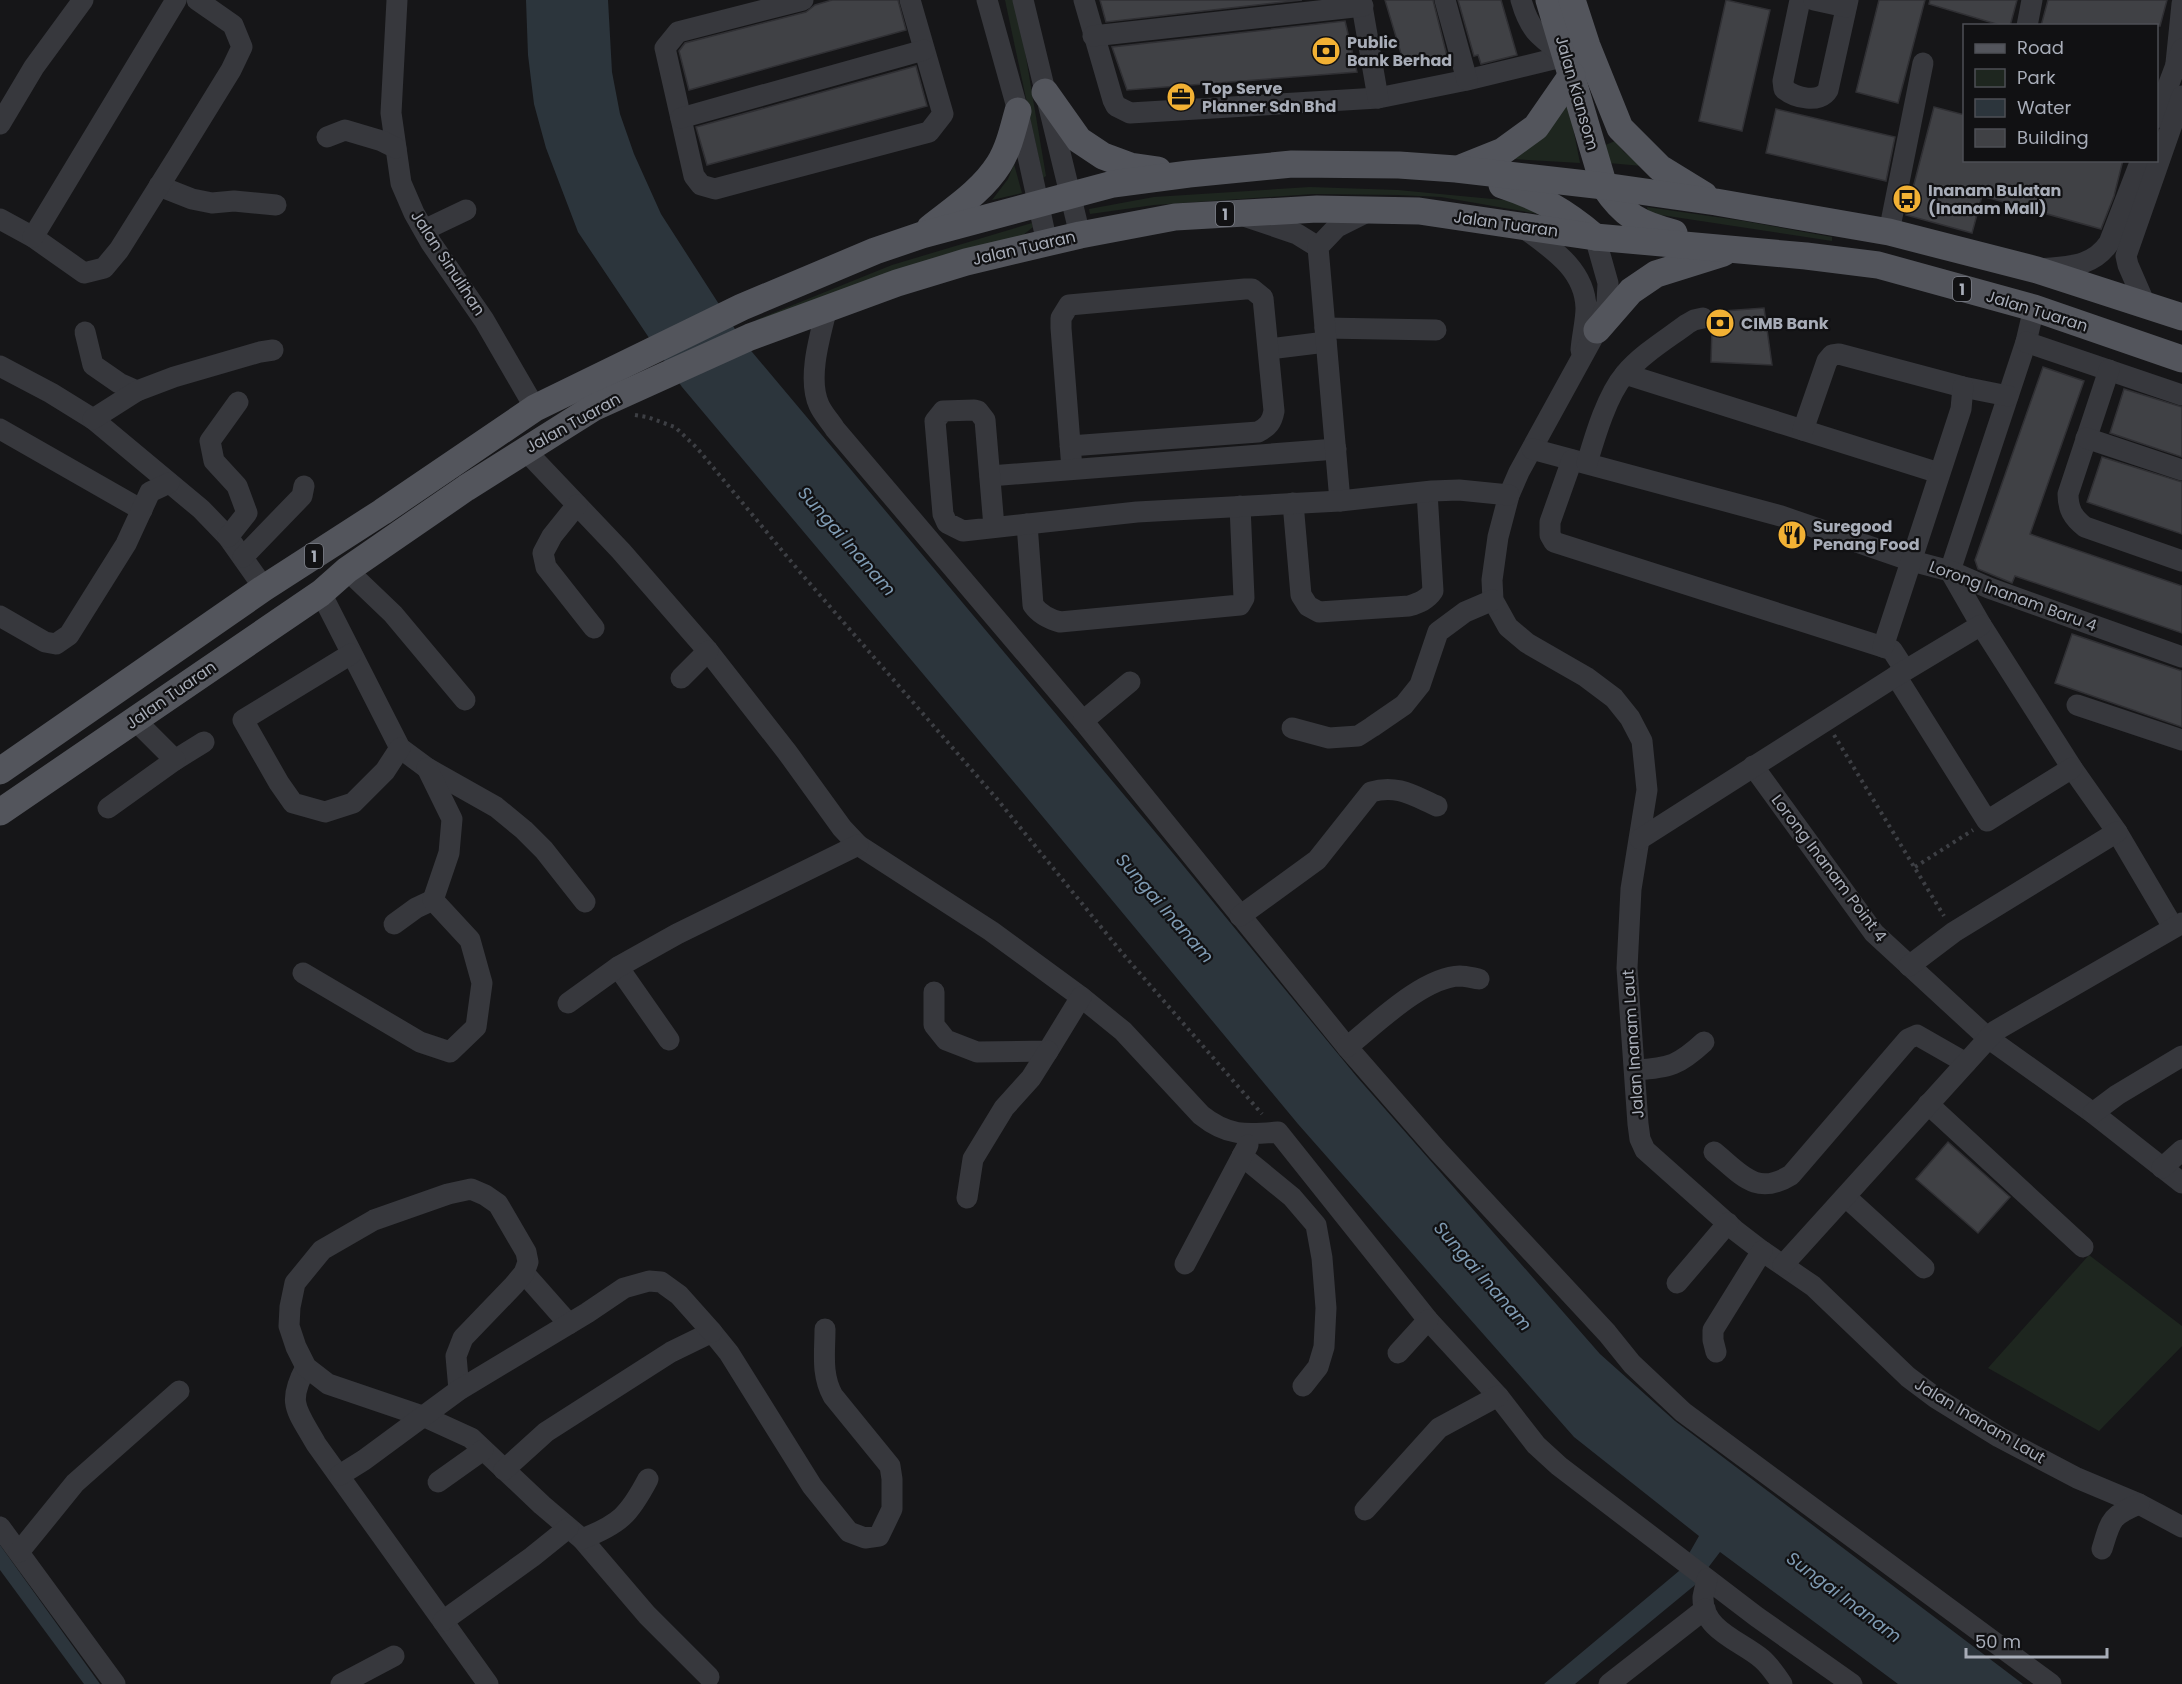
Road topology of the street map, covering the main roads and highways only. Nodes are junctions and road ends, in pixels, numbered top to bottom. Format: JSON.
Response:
{"nodes":[{"id":1,"x":1549,"y":0,"type":"edge"},
{"id":2,"x":1572,"y":0,"type":"edge"},
{"id":3,"x":1569,"y":65,"type":"junction"},
{"id":4,"x":1045,"y":92,"type":"road end"},
{"id":5,"x":1018,"y":111,"type":"road end"},
{"id":6,"x":1456,"y":169,"type":"junction"},
{"id":7,"x":1189,"y":174,"type":"junction"},
{"id":8,"x":1604,"y":186,"type":"junction"},
{"id":9,"x":1716,"y":202,"type":"junction"},
{"id":10,"x":922,"y":235,"type":"junction"},
{"id":11,"x":1595,"y":237,"type":"junction"},
{"id":12,"x":1736,"y":249,"type":"junction"},
{"id":13,"x":2182,"y":317,"type":"edge"},
{"id":14,"x":1597,"y":330,"type":"road end"},
{"id":15,"x":2182,"y":359,"type":"edge"},
{"id":16,"x":135,"y":720,"type":"junction"},
{"id":17,"x":47,"y":738,"type":"junction"},
{"id":18,"x":0,"y":771,"type":"edge"},
{"id":19,"x":0,"y":812,"type":"edge"}],
"edges":[{"from":1,"to":3,"type":"main road","name":"Jalan Kiansom"},
{"from":2,"to":9,"type":"main road","name":"Jalan Kiansom"},
{"from":3,"to":6,"type":"main road"},
{"from":3,"to":8,"type":"main road","name":"Jalan Kiansom"},
{"from":4,"to":7,"type":"main road"},
{"from":5,"to":10,"type":"main road"},
{"from":6,"to":7,"type":"main road","name":"Jalan Tuaran","number":"1"},
{"from":6,"to":8,"type":"main road","name":"Jalan Tuaran","number":"1"},
{"from":6,"to":11,"type":"main road"},
{"from":7,"to":10,"type":"main road","name":"Jalan Tuaran","number":"1"},
{"from":8,"to":9,"type":"main road","name":"Jalan Tuaran","number":"1"},
{"from":8,"to":12,"type":"main road"},
{"from":9,"to":13,"type":"main road","name":"Jalan Tuaran","number":"1"},
{"from":10,"to":17,"type":"main road","name":"Jalan Tuaran","number":"1"},
{"from":11,"to":12,"type":"main road","name":"Jalan Tuaran","number":"1"},
{"from":11,"to":16,"type":"main road","name":"Jalan Tuaran","number":"1"},
{"from":12,"to":14,"type":"main road"},
{"from":12,"to":15,"type":"main road","name":"Jalan Tuaran","number":"1"},
{"from":16,"to":17,"type":"main road"},
{"from":16,"to":19,"type":"main road","name":"Jalan Tuaran","number":"1"},
{"from":17,"to":18,"type":"main road","name":"Jalan Tuaran","number":"1"}]}
